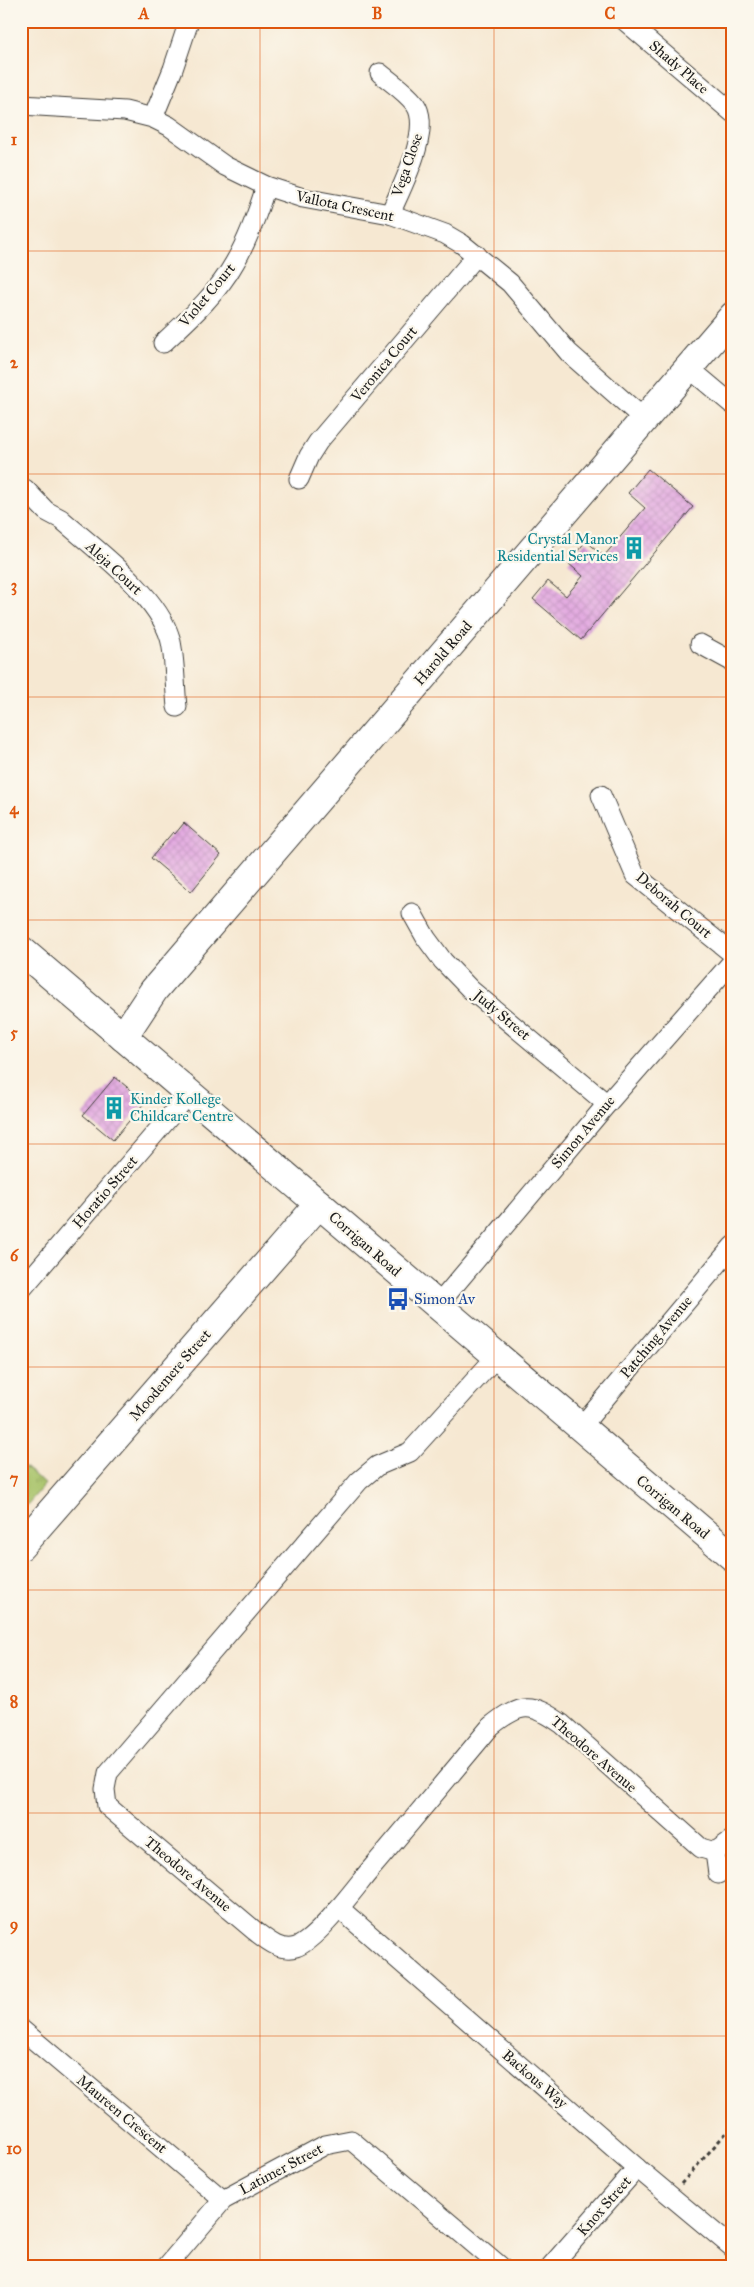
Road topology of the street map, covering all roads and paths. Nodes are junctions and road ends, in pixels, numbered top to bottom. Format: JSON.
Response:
{"nodes":[{"id":1,"x":189,"y":21,"type":"edge"},
{"id":2,"x":625,"y":21,"type":"edge"},
{"id":3,"x":380,"y":73,"type":"dead end"},
{"id":4,"x":21,"y":105,"type":"edge"},
{"id":5,"x":733,"y":113,"type":"edge"},
{"id":6,"x":153,"y":118,"type":"junction"},
{"id":7,"x":266,"y":186,"type":"junction"},
{"id":8,"x":390,"y":214,"type":"junction"},
{"id":9,"x":477,"y":255,"type":"junction"},
{"id":10,"x":733,"y":316,"type":"edge"},
{"id":11,"x":163,"y":343,"type":"dead end"},
{"id":12,"x":689,"y":368,"type":"junction"},
{"id":13,"x":733,"y":405,"type":"edge"},
{"id":14,"x":644,"y":419,"type":"junction"},
{"id":15,"x":299,"y":479,"type":"dead end"},
{"id":16,"x":21,"y":498,"type":"edge"},
{"id":17,"x":700,"y":644,"type":"dead end"},
{"id":18,"x":733,"y":662,"type":"edge"},
{"id":19,"x":177,"y":707,"type":"dead end"},
{"id":20,"x":600,"y":795,"type":"dead end"},
{"id":21,"x":412,"y":913,"type":"dead end"},
{"id":22,"x":21,"y":950,"type":"edge"},
{"id":23,"x":733,"y":954,"type":"edge"},
{"id":24,"x":733,"y":962,"type":"edge"},
{"id":25,"x":118,"y":1032,"type":"junction"},
{"id":26,"x":189,"y":1094,"type":"junction"},
{"id":27,"x":607,"y":1104,"type":"junction"},
{"id":28,"x":319,"y":1204,"type":"junction"},
{"id":29,"x":733,"y":1246,"type":"edge"},
{"id":30,"x":21,"y":1290,"type":"edge"},
{"id":31,"x":437,"y":1306,"type":"junction"},
{"id":32,"x":496,"y":1357,"type":"junction"},
{"id":33,"x":580,"y":1428,"type":"junction"},
{"id":34,"x":21,"y":1546,"type":"edge"},
{"id":35,"x":733,"y":1557,"type":"edge"},
{"id":36,"x":733,"y":1839,"type":"edge"},
{"id":37,"x":715,"y":1852,"type":"junction"},
{"id":38,"x":718,"y":1874,"type":"dead end"},
{"id":39,"x":339,"y":1908,"type":"junction"},
{"id":40,"x":21,"y":2029,"type":"edge"},
{"id":41,"x":733,"y":2125,"type":"edge"},
{"id":42,"x":637,"y":2168,"type":"junction"},
{"id":43,"x":671,"y":2195,"type":"junction"},
{"id":44,"x":223,"y":2200,"type":"junction"},
{"id":45,"x":733,"y":2248,"type":"edge"},
{"id":46,"x":166,"y":2266,"type":"edge"},
{"id":47,"x":500,"y":2266,"type":"edge"},
{"id":48,"x":551,"y":2266,"type":"edge"}],
"edges":[{"from":1,"to":6,"type":"street"},
{"from":2,"to":5,"type":"street","name":"Shady Place"},
{"from":3,"to":8,"type":"street","name":"Vega Close"},
{"from":4,"to":6,"type":"street","name":"Vallota Crescent"},
{"from":6,"to":7,"type":"street","name":"Vallota Crescent"},
{"from":7,"to":8,"type":"street","name":"Vallota Crescent"},
{"from":7,"to":11,"type":"street","name":"Violet Court"},
{"from":8,"to":9,"type":"street","name":"Vallota Crescent"},
{"from":9,"to":14,"type":"street","name":"Vallota Crescent"},
{"from":9,"to":15,"type":"street","name":"Veronica Court"},
{"from":10,"to":12,"type":"street","name":"Harold Road"},
{"from":12,"to":13,"type":"street"},
{"from":12,"to":14,"type":"street","name":"Harold Road"},
{"from":14,"to":25,"type":"street","name":"Harold Road"},
{"from":16,"to":19,"type":"street","name":"Aleja Court"},
{"from":17,"to":18,"type":"street"},
{"from":20,"to":23,"type":"street","name":"Deborah Court"},
{"from":21,"to":27,"type":"street","name":"Judy Street"},
{"from":22,"to":25,"type":"street","name":"Corrigan Road"},
{"from":24,"to":27,"type":"street","name":"Simon Avenue"},
{"from":25,"to":26,"type":"street","name":"Corrigan Road"},
{"from":26,"to":28,"type":"street","name":"Corrigan Road"},
{"from":26,"to":30,"type":"street","name":"Horatio Street"},
{"from":27,"to":31,"type":"street","name":"Simon Avenue"},
{"from":28,"to":31,"type":"street","name":"Corrigan Road"},
{"from":28,"to":34,"type":"street","name":"Moodemere Street"},
{"from":29,"to":33,"type":"street","name":"Patching Avenue"},
{"from":31,"to":32,"type":"street","name":"Corrigan Road"},
{"from":32,"to":33,"type":"street","name":"Corrigan Road"},
{"from":32,"to":39,"type":"street","name":"Theodore Avenue"},
{"from":33,"to":35,"type":"street","name":"Corrigan Road"},
{"from":36,"to":37,"type":"street"},
{"from":37,"to":38,"type":"street"},
{"from":37,"to":39,"type":"street","name":"Theodore Avenue"},
{"from":39,"to":42,"type":"street","name":"Backous Way"},
{"from":40,"to":44,"type":"street","name":"Maureen Crescent"},
{"from":41,"to":43,"type":"path"},
{"from":42,"to":43,"type":"street","name":"Backous Way"},
{"from":42,"to":48,"type":"street","name":"Knox Street"},
{"from":43,"to":45,"type":"street","name":"Backous Way"},
{"from":44,"to":46,"type":"street","name":"Latimer Street"},
{"from":44,"to":47,"type":"street","name":"Latimer Street"}]}
